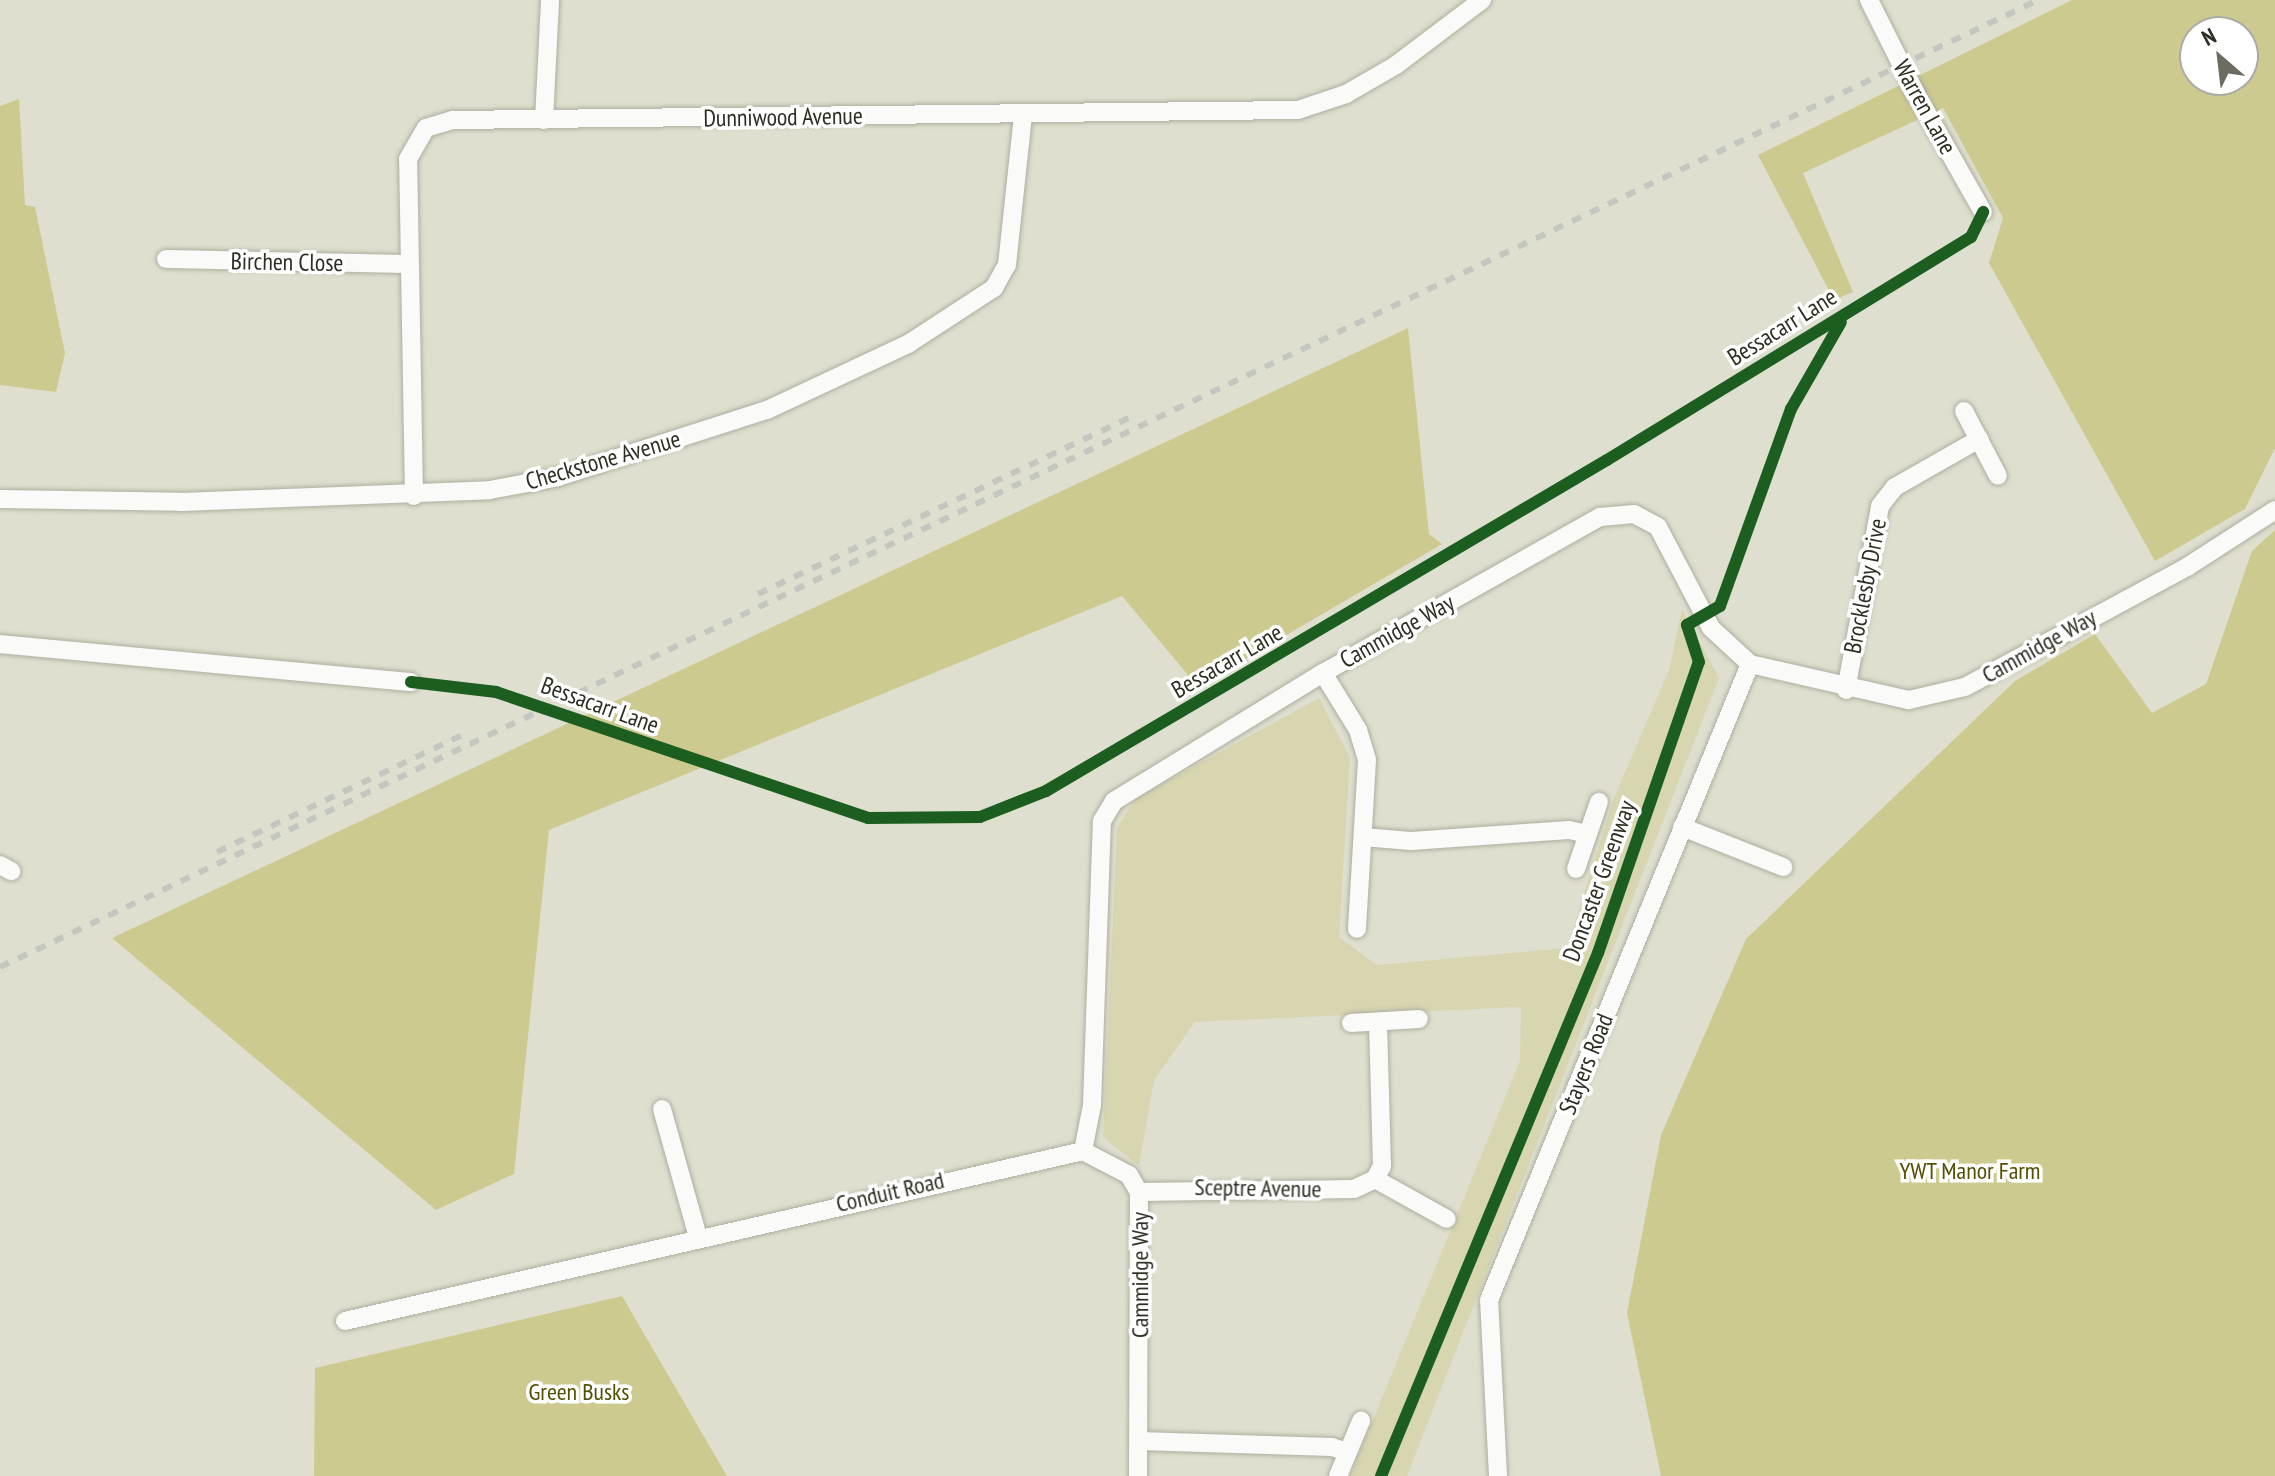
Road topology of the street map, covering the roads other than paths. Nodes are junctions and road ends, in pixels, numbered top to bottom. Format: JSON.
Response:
{"nodes":[{"id":1,"x":550,"y":0,"type":"edge"},
{"id":2,"x":1482,"y":0,"type":"edge"},
{"id":3,"x":1869,"y":0,"type":"edge"},
{"id":4,"x":1023,"y":115,"type":"junction"},
{"id":5,"x":544,"y":120,"type":"junction"},
{"id":6,"x":1983,"y":212,"type":"dead end"},
{"id":7,"x":166,"y":259,"type":"dead end"},
{"id":8,"x":408,"y":264,"type":"junction"},
{"id":9,"x":1964,"y":411,"type":"dead end"},
{"id":10,"x":1979,"y":439,"type":"junction"},
{"id":11,"x":1998,"y":476,"type":"dead end"},
{"id":12,"x":414,"y":496,"type":"junction"},
{"id":13,"x":0,"y":499,"type":"edge"},
{"id":14,"x":2275,"y":510,"type":"edge"},
{"id":15,"x":0,"y":644,"type":"edge"},
{"id":16,"x":1750,"y":664,"type":"junction"},
{"id":17,"x":1323,"y":673,"type":"junction"},
{"id":18,"x":411,"y":682,"type":"dead end"},
{"id":19,"x":1846,"y":690,"type":"junction"},
{"id":20,"x":1599,"y":802,"type":"dead end"},
{"id":21,"x":1682,"y":827,"type":"junction"},
{"id":22,"x":1588,"y":834,"type":"junction"},
{"id":23,"x":1363,"y":837,"type":"junction"},
{"id":24,"x":1783,"y":867,"type":"dead end"},
{"id":25,"x":1576,"y":869,"type":"dead end"},
{"id":26,"x":1357,"y":929,"type":"dead end"},
{"id":27,"x":1419,"y":1019,"type":"dead end"},
{"id":28,"x":1378,"y":1022,"type":"junction"},
{"id":29,"x":1351,"y":1023,"type":"dead end"},
{"id":30,"x":662,"y":1109,"type":"dead end"},
{"id":31,"x":1083,"y":1151,"type":"junction"},
{"id":32,"x":1375,"y":1179,"type":"junction"},
{"id":33,"x":1139,"y":1192,"type":"junction"},
{"id":34,"x":1447,"y":1219,"type":"dead end"},
{"id":35,"x":698,"y":1237,"type":"junction"},
{"id":36,"x":345,"y":1321,"type":"dead end"},
{"id":37,"x":1361,"y":1421,"type":"dead end"},
{"id":38,"x":1139,"y":1441,"type":"junction"},
{"id":39,"x":1347,"y":1452,"type":"junction"},
{"id":40,"x":1138,"y":1476,"type":"edge"},
{"id":41,"x":1338,"y":1476,"type":"edge"},
{"id":42,"x":1498,"y":1476,"type":"edge"}],
"edges":[{"from":1,"to":5,"type":"street"},
{"from":2,"to":4,"type":"street","name":"Dunniwood Avenue"},
{"from":3,"to":6,"type":"street","name":"Warren Lane","bridge":true},
{"from":4,"to":5,"type":"street","name":"Dunniwood Avenue"},
{"from":4,"to":12,"type":"street","name":"Checkstone Avenue"},
{"from":5,"to":8,"type":"street","name":"Dunniwood Avenue"},
{"from":7,"to":8,"type":"street","name":"Birchen Close"},
{"from":8,"to":12,"type":"street","name":"Dunniwood Avenue"},
{"from":9,"to":10,"type":"street"},
{"from":10,"to":11,"type":"street"},
{"from":10,"to":19,"type":"street","name":"Brocklesby Drive"},
{"from":12,"to":13,"type":"street","name":"Checkstone Avenue"},
{"from":14,"to":19,"type":"street","name":"Cammidge Way"},
{"from":15,"to":18,"type":"street"},
{"from":16,"to":17,"type":"street","name":"Cammidge Way"},
{"from":16,"to":19,"type":"street","name":"Cammidge Way"},
{"from":16,"to":21,"type":"street","name":"Stayers Road"},
{"from":17,"to":23,"type":"street"},
{"from":17,"to":31,"type":"street","name":"Cammidge Way"},
{"from":20,"to":22,"type":"street"},
{"from":21,"to":24,"type":"street"},
{"from":21,"to":42,"type":"street","name":"Stayers Road"},
{"from":22,"to":23,"type":"street"},
{"from":22,"to":25,"type":"street"},
{"from":23,"to":26,"type":"street"},
{"from":27,"to":28,"type":"street"},
{"from":28,"to":29,"type":"street"},
{"from":28,"to":32,"type":"street"},
{"from":30,"to":35,"type":"street"},
{"from":31,"to":33,"type":"street","name":"Cammidge Way"},
{"from":31,"to":35,"type":"street","name":"Conduit Road"},
{"from":32,"to":33,"type":"street","name":"Sceptre Avenue"},
{"from":32,"to":34,"type":"street"},
{"from":33,"to":38,"type":"street","name":"Cammidge Way"},
{"from":35,"to":36,"type":"street","name":"Conduit Road"},
{"from":37,"to":39,"type":"street"},
{"from":38,"to":39,"type":"street"},
{"from":38,"to":40,"type":"street","name":"Cammidge Way"},
{"from":39,"to":41,"type":"street"}]}
